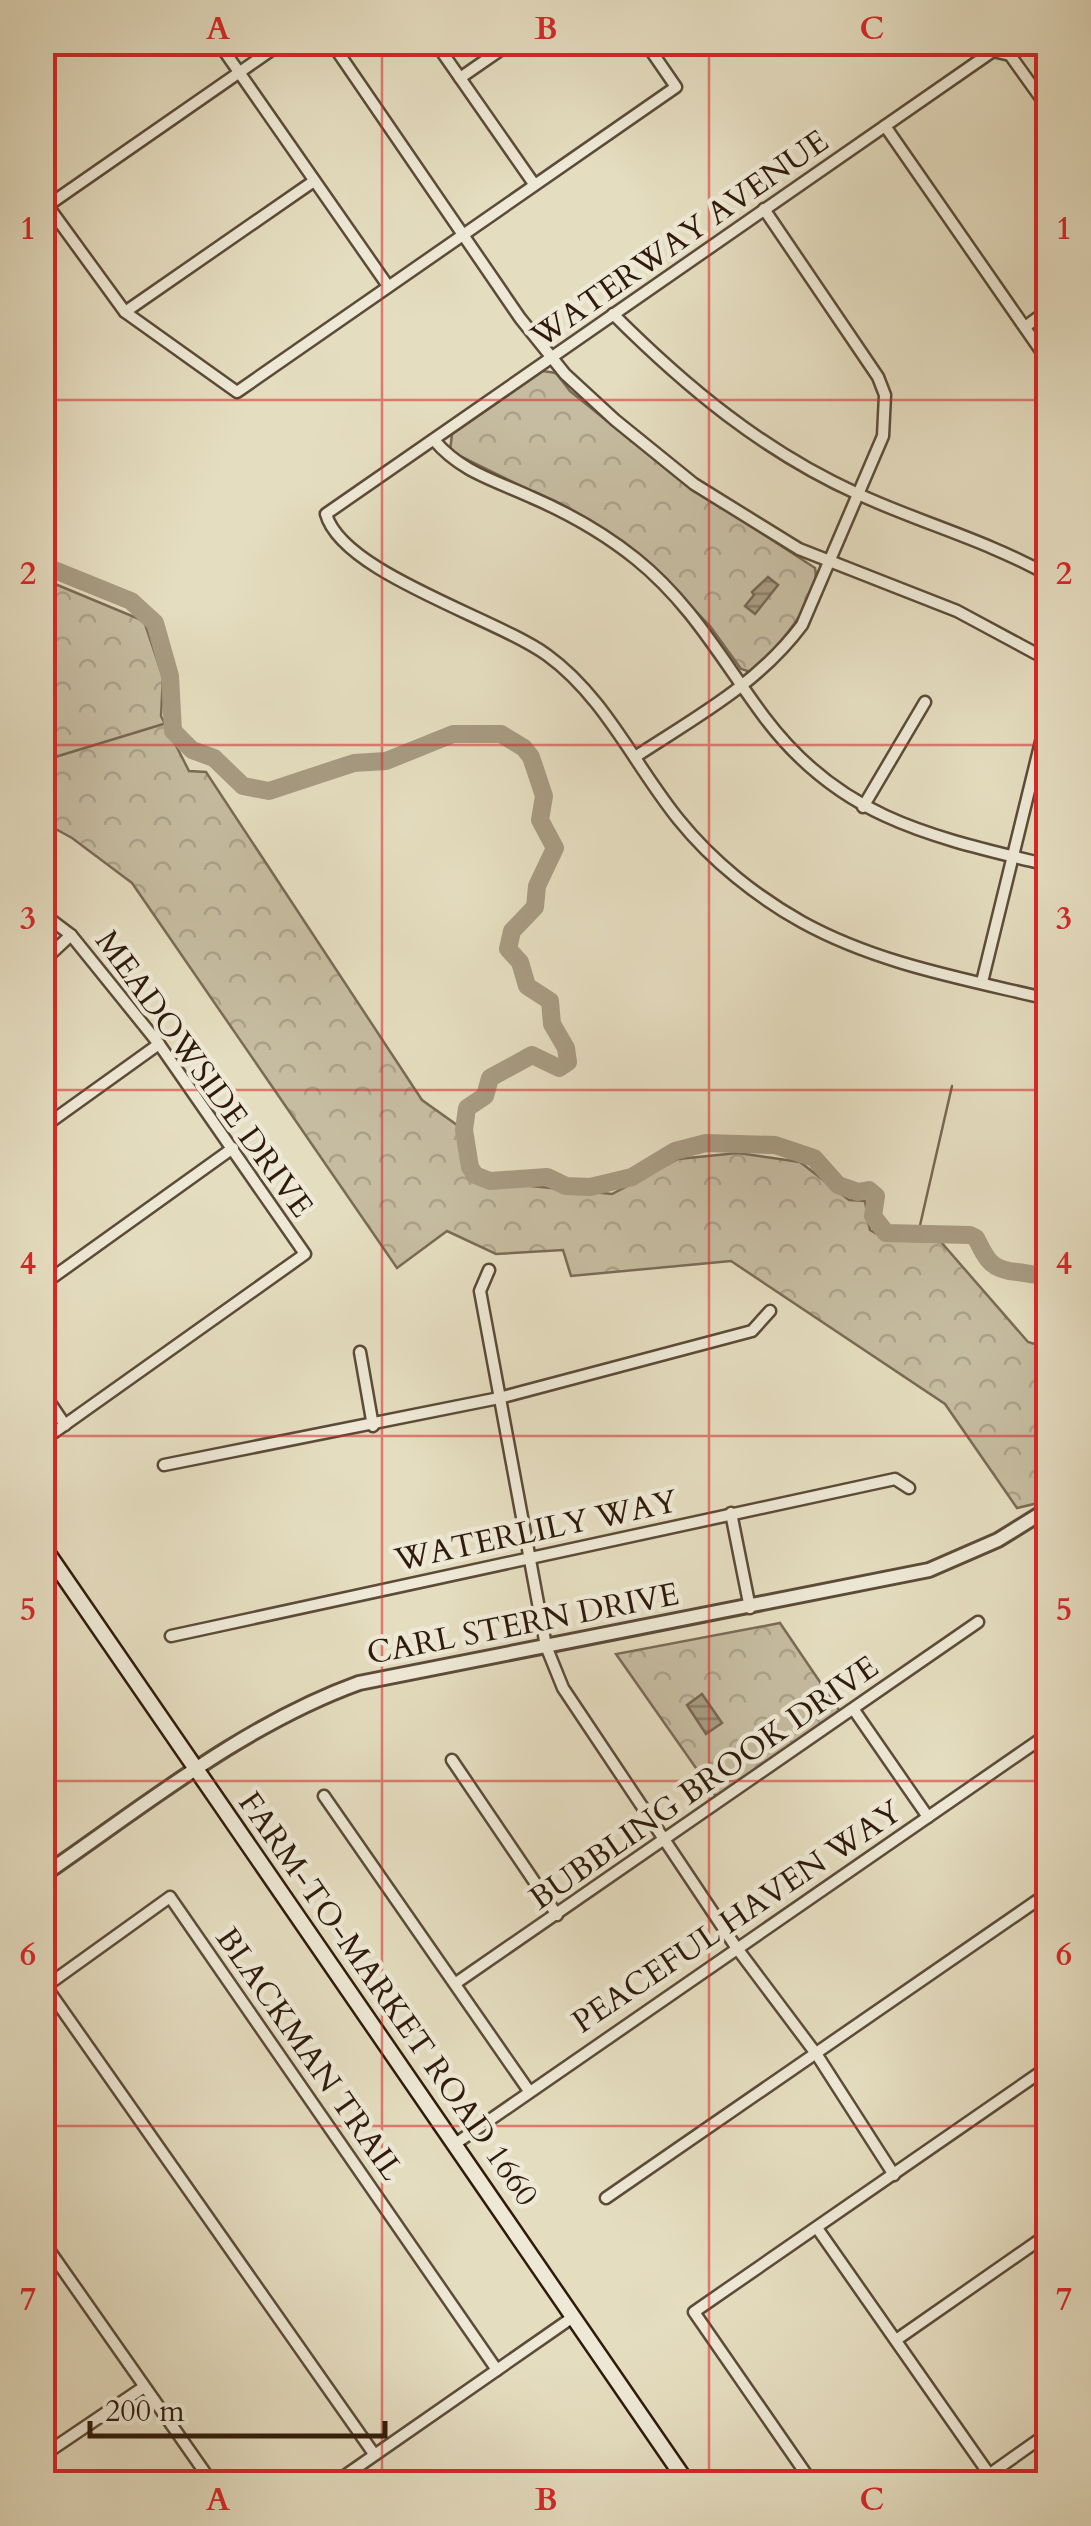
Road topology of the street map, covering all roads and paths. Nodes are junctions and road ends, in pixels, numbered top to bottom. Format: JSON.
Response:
{"nodes":[{"id":1,"x":56,"y":42,"type":"edge"},
{"id":2,"x":218,"y":42,"type":"edge"},
{"id":3,"x":283,"y":42,"type":"edge"},
{"id":4,"x":331,"y":42,"type":"edge"},
{"id":5,"x":435,"y":42,"type":"edge"},
{"id":6,"x":512,"y":42,"type":"edge"},
{"id":7,"x":645,"y":42,"type":"edge"},
{"id":8,"x":42,"y":52,"type":"edge"},
{"id":9,"x":240,"y":73,"type":"junction"},
{"id":10,"x":460,"y":78,"type":"junction"},
{"id":11,"x":1048,"y":108,"type":"edge"},
{"id":12,"x":885,"y":126,"type":"junction"},
{"id":13,"x":314,"y":181,"type":"junction"},
{"id":14,"x":534,"y":184,"type":"junction"},
{"id":15,"x":45,"y":202,"type":"edge"},
{"id":16,"x":764,"y":209,"type":"junction"},
{"id":17,"x":465,"y":234,"type":"junction"},
{"id":18,"x":388,"y":286,"type":"junction"},
{"id":19,"x":1048,"y":310,"type":"edge"},
{"id":20,"x":125,"y":312,"type":"junction"},
{"id":21,"x":613,"y":314,"type":"junction"},
{"id":22,"x":1025,"y":327,"type":"junction"},
{"id":23,"x":551,"y":357,"type":"junction"},
{"id":24,"x":1048,"y":361,"type":"edge"},
{"id":25,"x":434,"y":440,"type":"junction"},
{"id":26,"x":858,"y":494,"type":"junction"},
{"id":27,"x":830,"y":564,"type":"junction"},
{"id":28,"x":1048,"y":574,"type":"edge"},
{"id":29,"x":1048,"y":660,"type":"edge"},
{"id":30,"x":744,"y":686,"type":"junction"},
{"id":31,"x":925,"y":702,"type":"dead end"},
{"id":32,"x":1048,"y":713,"type":"edge"},
{"id":33,"x":635,"y":757,"type":"junction"},
{"id":34,"x":863,"y":807,"type":"junction"},
{"id":35,"x":1012,"y":857,"type":"junction"},
{"id":36,"x":1048,"y":866,"type":"edge"},
{"id":37,"x":42,"y":913,"type":"edge"},
{"id":38,"x":71,"y":934,"type":"junction"},
{"id":39,"x":42,"y":962,"type":"edge"},
{"id":40,"x":982,"y":982,"type":"junction"},
{"id":41,"x":1048,"y":998,"type":"edge"},
{"id":42,"x":158,"y":1044,"type":"junction"},
{"id":43,"x":42,"y":1128,"type":"edge"},
{"id":44,"x":233,"y":1148,"type":"junction"},
{"id":45,"x":489,"y":1270,"type":"dead end"},
{"id":46,"x":42,"y":1285,"type":"edge"},
{"id":47,"x":770,"y":1311,"type":"dead end"},
{"id":48,"x":360,"y":1352,"type":"dead end"},
{"id":49,"x":42,"y":1391,"type":"edge"},
{"id":50,"x":499,"y":1398,"type":"junction"},
{"id":51,"x":65,"y":1425,"type":"junction"},
{"id":52,"x":373,"y":1426,"type":"junction"},
{"id":53,"x":42,"y":1442,"type":"edge"},
{"id":54,"x":164,"y":1465,"type":"dead end"},
{"id":55,"x":909,"y":1488,"type":"dead end"},
{"id":56,"x":1048,"y":1509,"type":"edge"},
{"id":57,"x":732,"y":1513,"type":"junction"},
{"id":58,"x":42,"y":1545,"type":"edge"},
{"id":59,"x":529,"y":1558,"type":"junction"},
{"id":60,"x":750,"y":1608,"type":"junction"},
{"id":61,"x":978,"y":1622,"type":"dead end"},
{"id":62,"x":171,"y":1636,"type":"dead end"},
{"id":63,"x":546,"y":1646,"type":"junction"},
{"id":64,"x":854,"y":1710,"type":"junction"},
{"id":65,"x":1048,"y":1734,"type":"edge"},
{"id":66,"x":452,"y":1760,"type":"dead end"},
{"id":67,"x":196,"y":1770,"type":"junction"},
{"id":68,"x":324,"y":1796,"type":"dead end"},
{"id":69,"x":928,"y":1816,"type":"junction"},
{"id":70,"x":664,"y":1841,"type":"junction"},
{"id":71,"x":42,"y":1876,"type":"edge"},
{"id":72,"x":1048,"y":1893,"type":"edge"},
{"id":73,"x":557,"y":1915,"type":"junction"},
{"id":74,"x":736,"y":1947,"type":"junction"},
{"id":75,"x":456,"y":1983,"type":"junction"},
{"id":76,"x":44,"y":1986,"type":"edge"},
{"id":77,"x":816,"y":2055,"type":"junction"},
{"id":78,"x":1048,"y":2067,"type":"edge"},
{"id":79,"x":529,"y":2091,"type":"junction"},
{"id":80,"x":455,"y":2144,"type":"junction"},
{"id":81,"x":894,"y":2175,"type":"junction"},
{"id":82,"x":606,"y":2198,"type":"dead end"},
{"id":83,"x":817,"y":2228,"type":"junction"},
{"id":84,"x":1048,"y":2234,"type":"edge"},
{"id":85,"x":42,"y":2240,"type":"edge"},
{"id":86,"x":572,"y":2317,"type":"junction"},
{"id":87,"x":896,"y":2340,"type":"junction"},
{"id":88,"x":497,"y":2370,"type":"junction"},
{"id":89,"x":144,"y":2387,"type":"junction"},
{"id":90,"x":1048,"y":2433,"type":"edge"},
{"id":91,"x":374,"y":2454,"type":"junction"},
{"id":92,"x":42,"y":2456,"type":"edge"},
{"id":93,"x":989,"y":2474,"type":"junction"},
{"id":94,"x":213,"y":2484,"type":"edge"},
{"id":95,"x":332,"y":2484,"type":"edge"},
{"id":96,"x":688,"y":2484,"type":"edge"},
{"id":97,"x":814,"y":2484,"type":"edge"},
{"id":98,"x":976,"y":2484,"type":"edge"}],
"edges":[{"from":1,"to":8,"type":"street"},
{"from":2,"to":9,"type":"street"},
{"from":3,"to":9,"type":"street"},
{"from":4,"to":17,"type":"street"},
{"from":5,"to":10,"type":"street"},
{"from":6,"to":10,"type":"street"},
{"from":7,"to":14,"type":"street"},
{"from":9,"to":13,"type":"street"},
{"from":9,"to":15,"type":"street"},
{"from":10,"to":14,"type":"street"},
{"from":11,"to":12,"type":"street","name":"WATERWAY AVENUE"},
{"from":12,"to":16,"type":"street","name":"WATERWAY AVENUE"},
{"from":12,"to":22,"type":"street"},
{"from":13,"to":18,"type":"street"},
{"from":13,"to":20,"type":"street"},
{"from":14,"to":17,"type":"street"},
{"from":15,"to":20,"type":"street"},
{"from":16,"to":21,"type":"street","name":"WATERWAY AVENUE"},
{"from":16,"to":26,"type":"street"},
{"from":17,"to":18,"type":"street"},
{"from":17,"to":23,"type":"street"},
{"from":18,"to":20,"type":"street"},
{"from":19,"to":22,"type":"street"},
{"from":21,"to":23,"type":"street","name":"WATERWAY AVENUE"},
{"from":21,"to":26,"type":"street"},
{"from":22,"to":24,"type":"street"},
{"from":23,"to":25,"type":"street","name":"WATERWAY AVENUE"},
{"from":23,"to":27,"type":"street"},
{"from":25,"to":30,"type":"street"},
{"from":25,"to":33,"type":"street","name":"WATERWAY AVENUE"},
{"from":26,"to":27,"type":"street"},
{"from":26,"to":28,"type":"street"},
{"from":27,"to":29,"type":"street"},
{"from":27,"to":30,"type":"street"},
{"from":30,"to":33,"type":"street"},
{"from":30,"to":34,"type":"street"},
{"from":31,"to":34,"type":"street"},
{"from":32,"to":35,"type":"street"},
{"from":33,"to":40,"type":"street"},
{"from":34,"to":35,"type":"street"},
{"from":35,"to":36,"type":"street"},
{"from":35,"to":40,"type":"street"},
{"from":37,"to":38,"type":"street","name":"MEADOWSIDE DRIVE"},
{"from":38,"to":39,"type":"street"},
{"from":38,"to":42,"type":"street","name":"MEADOWSIDE DRIVE"},
{"from":40,"to":41,"type":"street"},
{"from":42,"to":43,"type":"street"},
{"from":42,"to":44,"type":"street","name":"MEADOWSIDE DRIVE"},
{"from":44,"to":46,"type":"street"},
{"from":44,"to":51,"type":"street","name":"MEADOWSIDE DRIVE"},
{"from":45,"to":50,"type":"street"},
{"from":47,"to":50,"type":"street"},
{"from":48,"to":52,"type":"street"},
{"from":49,"to":51,"type":"street"},
{"from":50,"to":52,"type":"street"},
{"from":50,"to":59,"type":"street"},
{"from":51,"to":53,"type":"street","name":"MEADOWSIDE DRIVE"},
{"from":52,"to":54,"type":"street"},
{"from":55,"to":57,"type":"street","name":"WATERLILY WAY"},
{"from":56,"to":60,"type":"street","name":"CARL STERN DRIVE"},
{"from":57,"to":59,"type":"street","name":"WATERLILY WAY"},
{"from":57,"to":60,"type":"street"},
{"from":58,"to":67,"type":"main road","name":"FARM-TO-MARKET ROAD 1660"},
{"from":59,"to":62,"type":"street","name":"WATERLILY WAY"},
{"from":59,"to":63,"type":"street"},
{"from":60,"to":63,"type":"street","name":"CARL STERN DRIVE"},
{"from":61,"to":64,"type":"street","name":"BUBBLING BROOK DRIVE"},
{"from":63,"to":67,"type":"street","name":"CARL STERN DRIVE"},
{"from":63,"to":70,"type":"street"},
{"from":64,"to":69,"type":"street"},
{"from":64,"to":70,"type":"street","name":"BUBBLING BROOK DRIVE"},
{"from":65,"to":69,"type":"street","name":"PEACEFUL HAVEN WAY"},
{"from":66,"to":73,"type":"street"},
{"from":67,"to":71,"type":"street","name":"CARL STERN DRIVE"},
{"from":67,"to":80,"type":"main road","name":"FARM-TO-MARKET ROAD 1660"},
{"from":68,"to":75,"type":"street"},
{"from":69,"to":74,"type":"street","name":"PEACEFUL HAVEN WAY"},
{"from":70,"to":73,"type":"street","name":"BUBBLING BROOK DRIVE"},
{"from":70,"to":74,"type":"street"},
{"from":72,"to":77,"type":"street"},
{"from":73,"to":75,"type":"street","name":"BUBBLING BROOK DRIVE"},
{"from":74,"to":77,"type":"street"},
{"from":74,"to":79,"type":"street","name":"PEACEFUL HAVEN WAY"},
{"from":75,"to":79,"type":"street"},
{"from":76,"to":88,"type":"street","name":"BLACKMAN TRAIL"},
{"from":76,"to":91,"type":"street"},
{"from":77,"to":81,"type":"street"},
{"from":77,"to":82,"type":"street"},
{"from":78,"to":81,"type":"street"},
{"from":79,"to":80,"type":"street","name":"PEACEFUL HAVEN WAY"},
{"from":80,"to":86,"type":"main road","name":"FARM-TO-MARKET ROAD 1660"},
{"from":81,"to":83,"type":"street"},
{"from":83,"to":87,"type":"street"},
{"from":83,"to":97,"type":"street"},
{"from":84,"to":87,"type":"street"},
{"from":85,"to":89,"type":"street"},
{"from":86,"to":88,"type":"street"},
{"from":86,"to":96,"type":"main road","name":"FARM-TO-MARKET ROAD 1660"},
{"from":87,"to":93,"type":"street"},
{"from":88,"to":91,"type":"street"},
{"from":89,"to":92,"type":"street"},
{"from":89,"to":94,"type":"street"},
{"from":90,"to":93,"type":"street"},
{"from":91,"to":95,"type":"street"},
{"from":93,"to":98,"type":"street"}]}
